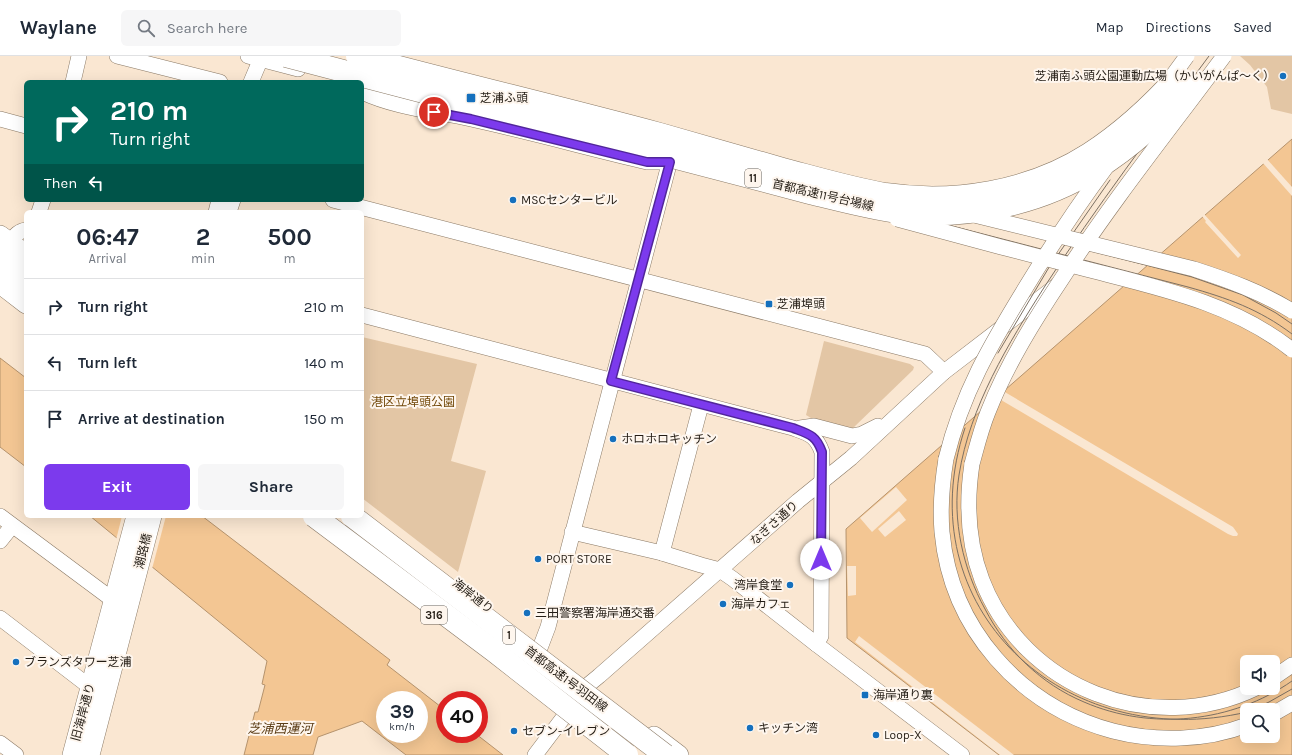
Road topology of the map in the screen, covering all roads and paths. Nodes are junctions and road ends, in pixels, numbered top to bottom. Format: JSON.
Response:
{"nodes":[{"id":1,"x":79,"y":56,"type":"edge"},
{"id":2,"x":118,"y":56,"type":"edge"},
{"id":3,"x":286,"y":56,"type":"edge"},
{"id":4,"x":350,"y":56,"type":"edge"},
{"id":5,"x":357,"y":56,"type":"edge"},
{"id":6,"x":390,"y":56,"type":"edge"},
{"id":7,"x":1187,"y":56,"type":"edge"},
{"id":8,"x":1195,"y":56,"type":"edge"},
{"id":9,"x":1216,"y":56,"type":"edge"},
{"id":10,"x":1224,"y":56,"type":"edge"},
{"id":11,"x":257,"y":57,"type":"edge"},
{"id":12,"x":73,"y":80,"type":"edge"},
{"id":13,"x":212,"y":80,"type":"edge"},
{"id":14,"x":251,"y":80,"type":"edge"},
{"id":15,"x":262,"y":80,"type":"edge"},
{"id":16,"x":340,"y":80,"type":"edge"},
{"id":17,"x":1185,"y":81,"type":"junction"},
{"id":18,"x":364,"y":83,"type":"edge"},
{"id":19,"x":364,"y":93,"type":"edge"},
{"id":20,"x":0,"y":119,"type":"edge"},
{"id":21,"x":24,"y":125,"type":"edge"},
{"id":22,"x":677,"y":133,"type":"junction"},
{"id":23,"x":670,"y":162,"type":"junction"},
{"id":24,"x":341,"y":202,"type":"edge"},
{"id":25,"x":24,"y":230,"type":"edge"},
{"id":26,"x":3,"y":243,"type":"edge"},
{"id":27,"x":24,"y":253,"type":"edge"},
{"id":28,"x":24,"y":268,"type":"edge"},
{"id":29,"x":0,"y":270,"type":"edge"},
{"id":30,"x":639,"y":280,"type":"junction"},
{"id":31,"x":0,"y":284,"type":"edge"},
{"id":32,"x":24,"y":288,"type":"edge"},
{"id":33,"x":24,"y":302,"type":"edge"},
{"id":34,"x":1028,"y":307,"type":"junction"},
{"id":35,"x":1292,"y":310,"type":"edge"},
{"id":36,"x":364,"y":316,"type":"edge"},
{"id":37,"x":1292,"y":350,"type":"edge"},
{"id":38,"x":944,"y":372,"type":"junction"},
{"id":39,"x":611,"y":381,"type":"junction"},
{"id":40,"x":701,"y":405,"type":"junction"},
{"id":41,"x":899,"y":414,"type":"junction"},
{"id":42,"x":793,"y":428,"type":"junction"},
{"id":43,"x":823,"y":482,"type":"junction"},
{"id":44,"x":364,"y":512,"type":"edge"},
{"id":45,"x":0,"y":516,"type":"edge"},
{"id":46,"x":136,"y":518,"type":"edge"},
{"id":47,"x":151,"y":518,"type":"edge"},
{"id":48,"x":306,"y":518,"type":"edge"},
{"id":49,"x":317,"y":518,"type":"edge"},
{"id":50,"x":334,"y":518,"type":"edge"},
{"id":51,"x":355,"y":518,"type":"edge"},
{"id":52,"x":12,"y":526,"type":"junction"},
{"id":53,"x":572,"y":532,"type":"junction"},
{"id":54,"x":0,"y":541,"type":"edge"},
{"id":55,"x":662,"y":553,"type":"junction"},
{"id":56,"x":401,"y":555,"type":"junction"},
{"id":57,"x":720,"y":570,"type":"junction"},
{"id":58,"x":124,"y":592,"type":"junction"},
{"id":59,"x":0,"y":618,"type":"edge"},
{"id":60,"x":472,"y":644,"type":"junction"},
{"id":61,"x":816,"y":644,"type":"junction"},
{"id":62,"x":540,"y":648,"type":"junction"},
{"id":63,"x":1292,"y":665,"type":"edge"},
{"id":64,"x":1280,"y":673,"type":"edge"},
{"id":65,"x":523,"y":683,"type":"junction"},
{"id":66,"x":588,"y":685,"type":"junction"},
{"id":67,"x":90,"y":687,"type":"junction"},
{"id":68,"x":1240,"y":695,"type":"edge"},
{"id":69,"x":1292,"y":703,"type":"edge"},
{"id":70,"x":1280,"y":710,"type":"edge"},
{"id":71,"x":564,"y":717,"type":"junction"},
{"id":72,"x":1240,"y":727,"type":"edge"},
{"id":73,"x":0,"y":743,"type":"edge"},
{"id":74,"x":16,"y":755,"type":"edge"},
{"id":75,"x":72,"y":755,"type":"edge"},
{"id":76,"x":90,"y":755,"type":"edge"},
{"id":77,"x":535,"y":755,"type":"edge"},
{"id":78,"x":613,"y":755,"type":"edge"},
{"id":79,"x":627,"y":755,"type":"edge"},
{"id":80,"x":644,"y":755,"type":"edge"},
{"id":81,"x":665,"y":755,"type":"edge"},
{"id":82,"x":679,"y":755,"type":"edge"},
{"id":83,"x":962,"y":755,"type":"edge"}],
"edges":[{"from":1,"to":12,"type":"street"},
{"from":2,"to":13,"type":"street"},
{"from":3,"to":17,"type":"highway","name":"首都高速11号台場線","number":"11","bridge":true},
{"from":4,"to":35,"type":"street","bridge":true},
{"from":5,"to":17,"type":"highway","name":"首都高速11号台場線","number":"11","bridge":true},
{"from":6,"to":22,"type":"street"},
{"from":7,"to":72,"type":"street","bridge":true},
{"from":8,"to":17,"type":"highway","number":"11"},
{"from":9,"to":17,"type":"highway","number":"11"},
{"from":10,"to":68,"type":"street","bridge":true},
{"from":11,"to":14,"type":"street"},
{"from":11,"to":15,"type":"street"},
{"from":11,"to":16,"type":"street"},
{"from":18,"to":37,"type":"street","bridge":true},
{"from":19,"to":23,"type":"street"},
{"from":20,"to":21,"type":"street"},
{"from":22,"to":23,"type":"street"},
{"from":22,"to":34,"type":"street","name":"なぎさ通り"},
{"from":23,"to":30,"type":"street"},
{"from":23,"to":34,"type":"street"},
{"from":24,"to":30,"type":"street"},
{"from":25,"to":26,"type":"street"},
{"from":26,"to":27,"type":"main road"},
{"from":26,"to":28,"type":"highway"},
{"from":29,"to":32,"type":"highway"},
{"from":30,"to":38,"type":"street"},
{"from":30,"to":39,"type":"street"},
{"from":31,"to":33,"type":"main road"},
{"from":34,"to":38,"type":"street","name":"なぎさ通り"},
{"from":36,"to":39,"type":"street"},
{"from":38,"to":41,"type":"street","name":"なぎさ通り"},
{"from":39,"to":40,"type":"street"},
{"from":39,"to":53,"type":"street"},
{"from":40,"to":42,"type":"street"},
{"from":40,"to":55,"type":"street"},
{"from":41,"to":42,"type":"street"},
{"from":41,"to":43,"type":"street","name":"なぎさ通り"},
{"from":42,"to":43,"type":"street"},
{"from":43,"to":57,"type":"street","name":"なぎさ通り"},
{"from":43,"to":61,"type":"street"},
{"from":44,"to":62,"type":"main road","name":"海岸通り"},
{"from":45,"to":52,"type":"street"},
{"from":46,"to":58,"type":"main road","name":"潮路橋"},
{"from":47,"to":58,"type":"main road","name":"潮路橋"},
{"from":48,"to":60,"type":"main road","number":"316"},
{"from":49,"to":79,"type":"highway","name":"首都高速1号羽田線","number":"1","bridge":true},
{"from":50,"to":60,"type":"highway"},
{"from":51,"to":56,"type":"highway","name":"首都高速1号羽田線","number":"1","bridge":true},
{"from":52,"to":54,"type":"street"},
{"from":52,"to":58,"type":"street"},
{"from":53,"to":55,"type":"street"},
{"from":53,"to":62,"type":"street"},
{"from":55,"to":57,"type":"street"},
{"from":56,"to":80,"type":"highway","bridge":true},
{"from":56,"to":81,"type":"highway","name":"首都高速1号羽田線","number":"1","bridge":true},
{"from":57,"to":61,"type":"street"},
{"from":57,"to":66,"type":"street","name":"なぎさ通り"},
{"from":58,"to":67,"type":"main road","name":"旧海岸通り"},
{"from":58,"to":76,"type":"main road","name":"旧海岸通り"},
{"from":59,"to":67,"type":"street"},
{"from":60,"to":65,"type":"main road","number":"316"},
{"from":61,"to":83,"type":"street"},
{"from":62,"to":65,"type":"street"},
{"from":62,"to":66,"type":"main road","name":"海岸通り"},
{"from":63,"to":64,"type":"street"},
{"from":65,"to":71,"type":"main road","number":"316"},
{"from":66,"to":71,"type":"street","name":"なぎさ通り"},
{"from":66,"to":82,"type":"main road","name":"海岸通り"},
{"from":67,"to":75,"type":"main road","name":"旧海岸通り"},
{"from":69,"to":70,"type":"street"},
{"from":71,"to":77,"type":"street","name":"なぎさ通り"},
{"from":71,"to":78,"type":"main road","number":"316"},
{"from":73,"to":74,"type":"street"}]}
